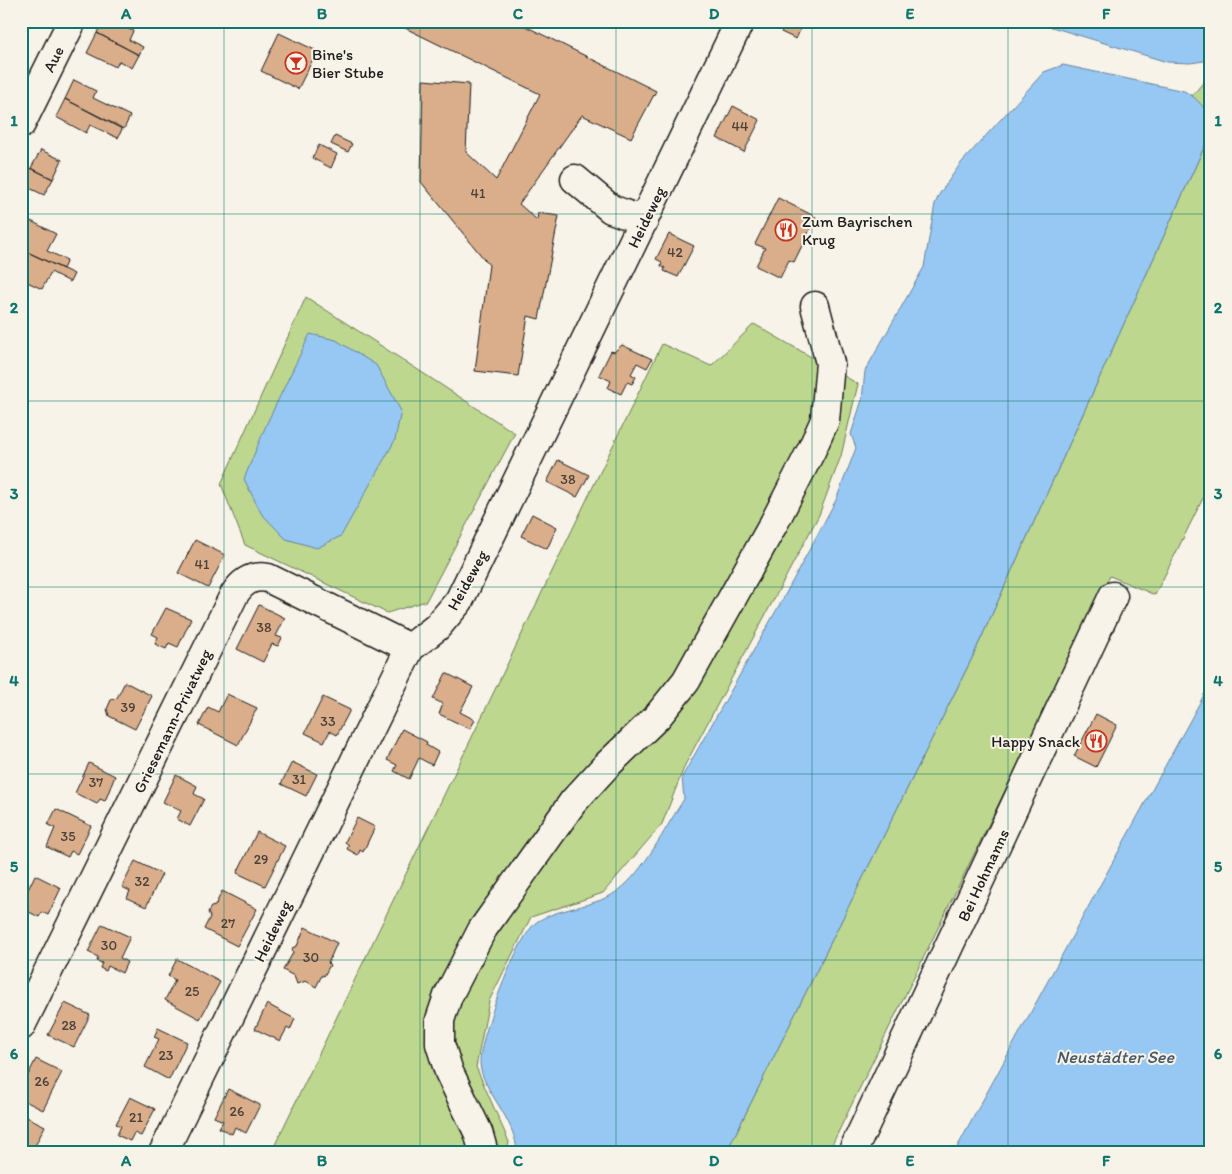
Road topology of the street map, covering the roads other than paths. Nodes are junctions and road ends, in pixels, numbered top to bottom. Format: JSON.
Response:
{"nodes":[{"id":1,"x":72,"y":21,"type":"edge"},
{"id":2,"x":740,"y":21,"type":"edge"},
{"id":3,"x":31,"y":79,"type":"edge"},
{"id":4,"x":21,"y":124,"type":"edge"},
{"id":5,"x":575,"y":179,"type":"dead end"},
{"id":6,"x":644,"y":221,"type":"junction"},
{"id":7,"x":815,"y":306,"type":"dead end"},
{"id":8,"x":1113,"y":596,"type":"dead end"},
{"id":9,"x":410,"y":648,"type":"junction"},
{"id":10,"x":21,"y":1026,"type":"edge"},
{"id":11,"x":163,"y":1153,"type":"edge"},
{"id":12,"x":484,"y":1153,"type":"edge"},
{"id":13,"x":852,"y":1153,"type":"edge"}],
"edges":[{"from":1,"to":3,"type":"street","name":"Aue"},
{"from":2,"to":6,"type":"street","name":"Heideweg"},
{"from":3,"to":4,"type":"street","name":"Aue"},
{"from":5,"to":6,"type":"street"},
{"from":6,"to":9,"type":"street","name":"Heideweg"},
{"from":7,"to":12,"type":"street"},
{"from":8,"to":13,"type":"street","name":"Bei Hohmanns"},
{"from":9,"to":10,"type":"street","name":"Griesemann-Privatweg"},
{"from":9,"to":11,"type":"street","name":"Heideweg"}]}
